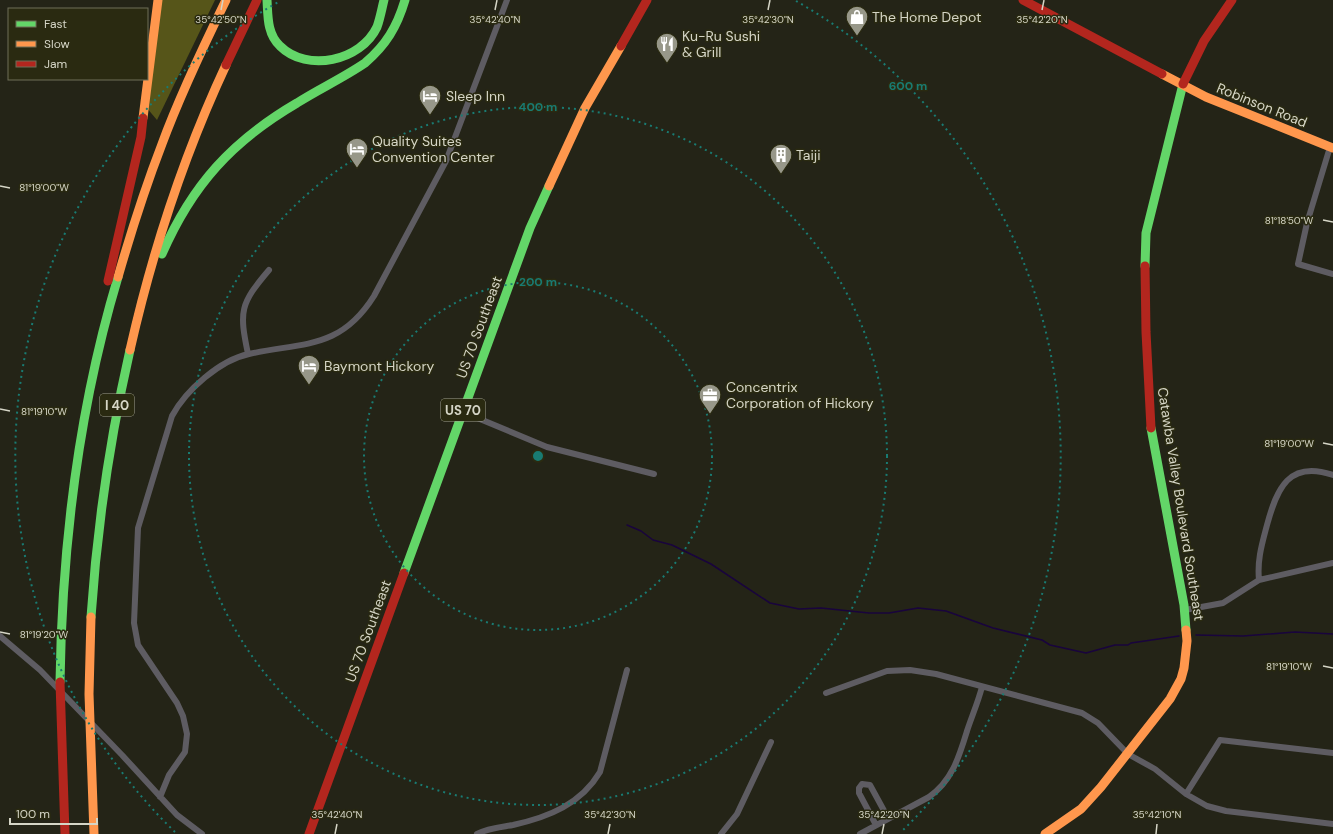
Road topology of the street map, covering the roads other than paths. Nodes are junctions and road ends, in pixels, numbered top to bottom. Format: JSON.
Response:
{"nodes":[{"id":1,"x":158,"y":0,"type":"edge"},
{"id":2,"x":226,"y":0,"type":"edge"},
{"id":3,"x":257,"y":0,"type":"edge"},
{"id":4,"x":267,"y":0,"type":"edge"},
{"id":5,"x":384,"y":0,"type":"edge"},
{"id":6,"x":405,"y":0,"type":"edge"},
{"id":7,"x":507,"y":0,"type":"edge"},
{"id":8,"x":647,"y":0,"type":"edge"},
{"id":9,"x":1023,"y":0,"type":"edge"},
{"id":10,"x":1232,"y":0,"type":"edge"},
{"id":11,"x":1183,"y":84,"type":"junction"},
{"id":12,"x":1331,"y":148,"type":"edge"},
{"id":13,"x":269,"y":270,"type":"dead end"},
{"id":14,"x":1333,"y":274,"type":"edge"},
{"id":15,"x":248,"y":354,"type":"junction"},
{"id":16,"x":125,"y":366,"type":"junction"},
{"id":17,"x":463,"y":412,"type":"junction"},
{"id":18,"x":654,"y":474,"type":"dead end"},
{"id":19,"x":1333,"y":475,"type":"edge"},
{"id":20,"x":74,"y":487,"type":"junction"},
{"id":21,"x":1333,"y":563,"type":"edge"},
{"id":22,"x":1259,"y":580,"type":"junction"},
{"id":23,"x":1185,"y":610,"type":"junction"},
{"id":24,"x":0,"y":636,"type":"edge"},
{"id":25,"x":627,"y":670,"type":"dead end"},
{"id":26,"x":982,"y":687,"type":"junction"},
{"id":27,"x":826,"y":693,"type":"dead end"},
{"id":28,"x":771,"y":742,"type":"dead end"},
{"id":29,"x":1333,"y":753,"type":"edge"},
{"id":30,"x":1128,"y":754,"type":"junction"},
{"id":31,"x":1186,"y":794,"type":"junction"},
{"id":32,"x":160,"y":797,"type":"junction"},
{"id":33,"x":888,"y":818,"type":"junction"},
{"id":34,"x":1333,"y":824,"type":"edge"},
{"id":35,"x":876,"y":825,"type":"junction"},
{"id":36,"x":65,"y":834,"type":"edge"},
{"id":37,"x":94,"y":834,"type":"edge"},
{"id":38,"x":202,"y":834,"type":"edge"},
{"id":39,"x":309,"y":834,"type":"edge"},
{"id":40,"x":477,"y":834,"type":"edge"},
{"id":41,"x":721,"y":834,"type":"edge"},
{"id":42,"x":860,"y":834,"type":"edge"},
{"id":43,"x":1045,"y":834,"type":"edge"}],
"edges":[{"from":1,"to":20,"type":"main road"},
{"from":2,"to":20,"type":"main road","number":"I 40"},
{"from":3,"to":16,"type":"main road","number":"I 40"},
{"from":4,"to":5,"type":"main road"},
{"from":6,"to":16,"type":"main road"},
{"from":7,"to":15,"type":"street"},
{"from":8,"to":17,"type":"main road","name":"US 70 Southeast","number":"US 70"},
{"from":9,"to":11,"type":"main road","name":"Robinson Road"},
{"from":10,"to":11,"type":"main road","name":"Catawba Valley Boulevard Southeast"},
{"from":11,"to":12,"type":"main road","name":"Robinson Road"},
{"from":11,"to":23,"type":"main road","name":"Catawba Valley Boulevard Southeast"},
{"from":12,"to":14,"type":"street"},
{"from":13,"to":15,"type":"street"},
{"from":15,"to":32,"type":"street"},
{"from":16,"to":37,"type":"main road","number":"I 40"},
{"from":17,"to":18,"type":"street"},
{"from":17,"to":39,"type":"main road","name":"US 70 Southeast","number":"US 70"},
{"from":19,"to":22,"type":"street"},
{"from":20,"to":36,"type":"main road","number":"I 40"},
{"from":21,"to":22,"type":"street"},
{"from":22,"to":23,"type":"street"},
{"from":23,"to":30,"type":"main road","name":"Catawba Valley Boulevard Southeast"},
{"from":24,"to":32,"type":"street"},
{"from":25,"to":40,"type":"street"},
{"from":26,"to":27,"type":"street"},
{"from":26,"to":30,"type":"street"},
{"from":26,"to":33,"type":"street"},
{"from":28,"to":41,"type":"street"},
{"from":29,"to":31,"type":"street"},
{"from":30,"to":31,"type":"street"},
{"from":30,"to":43,"type":"main road","name":"Catawba Valley Boulevard Southeast"},
{"from":31,"to":34,"type":"street"},
{"from":32,"to":38,"type":"street"},
{"from":33,"to":35,"type":"street"},
{"from":33,"to":35,"type":"street"},
{"from":35,"to":42,"type":"street"}]}
